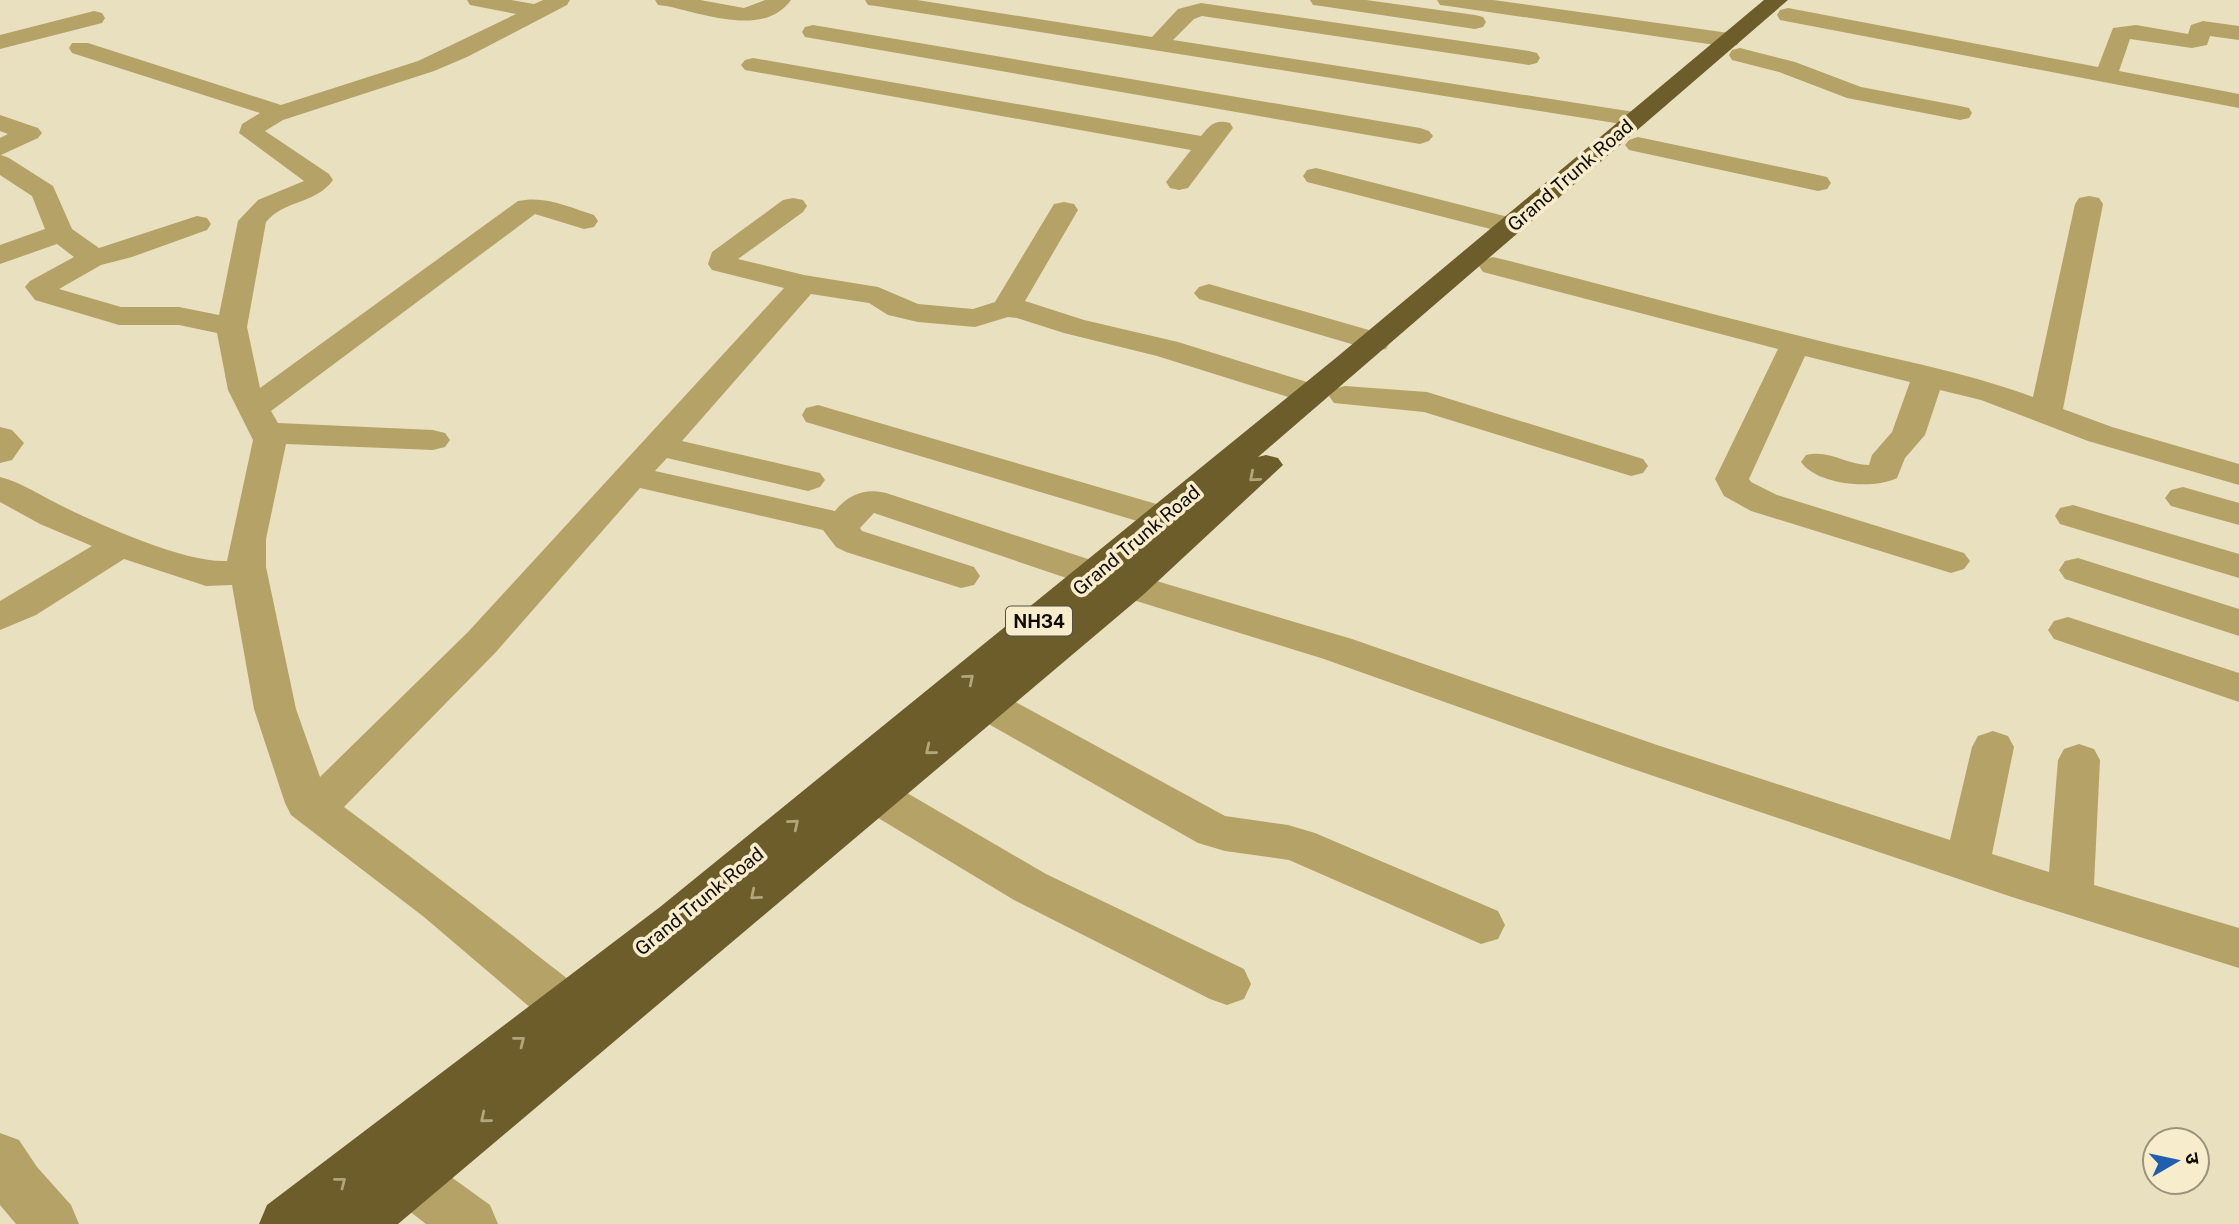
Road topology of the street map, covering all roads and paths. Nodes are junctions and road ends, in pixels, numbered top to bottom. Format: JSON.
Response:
{"nodes":[{"id":1,"x":480,"y":0,"type":"edge"},
{"id":2,"x":559,"y":0,"type":"edge"},
{"id":3,"x":666,"y":0,"type":"edge"},
{"id":4,"x":780,"y":0,"type":"edge"},
{"id":5,"x":876,"y":0,"type":"edge"},
{"id":6,"x":1322,"y":0,"type":"edge"},
{"id":7,"x":1448,"y":0,"type":"edge"},
{"id":8,"x":1790,"y":5,"type":"edge"},
{"id":9,"x":1858,"y":5,"type":"dead end"},
{"id":10,"x":1066,"y":6,"type":"dead end"},
{"id":11,"x":534,"y":11,"type":"junction"},
{"id":12,"x":1304,"y":24,"type":"junction"},
{"id":13,"x":1043,"y":26,"type":"junction"},
{"id":14,"x":813,"y":32,"type":"dead end"},
{"id":15,"x":1550,"y":33,"type":"dead end"},
{"id":16,"x":2239,"y":33,"type":"edge"},
{"id":17,"x":0,"y":42,"type":"edge"},
{"id":18,"x":1157,"y":44,"type":"junction"},
{"id":19,"x":1735,"y":48,"type":"junction"},
{"id":20,"x":1529,"y":58,"type":"dead end"},
{"id":21,"x":1272,"y":62,"type":"junction"},
{"id":22,"x":998,"y":64,"type":"junction"},
{"id":23,"x":753,"y":65,"type":"dead end"},
{"id":24,"x":2109,"y":69,"type":"junction"},
{"id":25,"x":2239,"y":94,"type":"edge"},
{"id":26,"x":959,"y":100,"type":"junction"},
{"id":27,"x":2239,"y":101,"type":"edge"},
{"id":28,"x":1238,"y":106,"type":"junction"},
{"id":29,"x":1960,"y":113,"type":"dead end"},
{"id":30,"x":274,"y":115,"type":"junction"},
{"id":31,"x":0,"y":122,"type":"edge"},
{"id":32,"x":1636,"y":132,"type":"junction"},
{"id":33,"x":1420,"y":136,"type":"dead end"},
{"id":34,"x":1208,"y":145,"type":"junction"},
{"id":35,"x":0,"y":148,"type":"edge"},
{"id":36,"x":0,"y":163,"type":"edge"},
{"id":37,"x":1316,"y":176,"type":"dead end"},
{"id":38,"x":1179,"y":182,"type":"dead end"},
{"id":39,"x":1818,"y":183,"type":"dead end"},
{"id":40,"x":2089,"y":204,"type":"dead end"},
{"id":41,"x":793,"y":206,"type":"dead end"},
{"id":42,"x":1064,"y":210,"type":"dead end"},
{"id":43,"x":584,"y":221,"type":"dead end"},
{"id":44,"x":197,"y":224,"type":"dead end"},
{"id":45,"x":1510,"y":226,"type":"junction"},
{"id":46,"x":60,"y":233,"type":"junction"},
{"id":47,"x":0,"y":255,"type":"edge"},
{"id":48,"x":91,"y":259,"type":"junction"},
{"id":49,"x":1493,"y":267,"type":"junction"},
{"id":50,"x":804,"y":284,"type":"junction"},
{"id":51,"x":1209,"y":293,"type":"dead end"},
{"id":52,"x":1006,"y":308,"type":"junction"},
{"id":53,"x":232,"y":327,"type":"junction"},
{"id":54,"x":1374,"y":342,"type":"junction"},
{"id":55,"x":1795,"y":345,"type":"junction"},
{"id":56,"x":1928,"y":376,"type":"junction"},
{"id":57,"x":1329,"y":396,"type":"junction"},
{"id":58,"x":2046,"y":414,"type":"junction"},
{"id":59,"x":818,"y":415,"type":"dead end"},
{"id":60,"x":261,"y":421,"type":"junction"},
{"id":61,"x":0,"y":437,"type":"edge"},
{"id":62,"x":433,"y":440,"type":"dead end"},
{"id":63,"x":659,"y":446,"type":"junction"},
{"id":64,"x":0,"y":453,"type":"edge"},
{"id":65,"x":1818,"y":462,"type":"dead end"},
{"id":66,"x":1631,"y":466,"type":"dead end"},
{"id":67,"x":2239,"y":475,"type":"edge"},
{"id":68,"x":631,"y":476,"type":"junction"},
{"id":69,"x":808,"y":480,"type":"dead end"},
{"id":70,"x":0,"y":488,"type":"edge"},
{"id":71,"x":2183,"y":498,"type":"dead end"},
{"id":72,"x":2239,"y":514,"type":"edge"},
{"id":73,"x":2073,"y":516,"type":"dead end"},
{"id":74,"x":1164,"y":517,"type":"junction"},
{"id":75,"x":841,"y":528,"type":"junction"},
{"id":76,"x":121,"y":544,"type":"junction"},
{"id":77,"x":1951,"y":561,"type":"dead end"},
{"id":78,"x":2239,"y":566,"type":"edge"},
{"id":79,"x":247,"y":567,"type":"junction"},
{"id":80,"x":2078,"y":570,"type":"dead end"},
{"id":81,"x":961,"y":576,"type":"dead end"},
{"id":82,"x":1113,"y":580,"type":"junction"},
{"id":83,"x":0,"y":617,"type":"edge"},
{"id":84,"x":2239,"y":624,"type":"edge"},
{"id":85,"x":2068,"y":630,"type":"dead end"},
{"id":86,"x":2239,"y":688,"type":"edge"},
{"id":87,"x":986,"y":704,"type":"junction"},
{"id":88,"x":1993,"y":747,"type":"dead end"},
{"id":89,"x":2079,"y":760,"type":"dead end"},
{"id":90,"x":875,"y":795,"type":"junction"},
{"id":91,"x":314,"y":809,"type":"junction"},
{"id":92,"x":1967,"y":863,"type":"junction"},
{"id":93,"x":2070,"y":896,"type":"junction"},
{"id":94,"x":1481,"y":925,"type":"dead end"},
{"id":95,"x":2239,"y":948,"type":"edge"},
{"id":96,"x":1227,"y":984,"type":"dead end"},
{"id":97,"x":577,"y":1019,"type":"junction"},
{"id":98,"x":0,"y":1158,"type":"edge"},
{"id":99,"x":410,"y":1179,"type":"junction"},
{"id":100,"x":51,"y":1224,"type":"edge"},
{"id":101,"x":287,"y":1224,"type":"edge"},
{"id":102,"x":356,"y":1224,"type":"edge"},
{"id":103,"x":470,"y":1224,"type":"edge"}],
"edges":[{"from":1,"to":11,"type":"street"},
{"from":2,"to":11,"type":"street"},
{"from":3,"to":4,"type":"street"},
{"from":5,"to":13,"type":"street"},
{"from":6,"to":12,"type":"street"},
{"from":6,"to":15,"type":"street"},
{"from":7,"to":19,"type":"street"},
{"from":8,"to":19,"type":"highway","name":"Grand Trunk Road","number":"NH34"},
{"from":8,"to":27,"type":"street"},
{"from":9,"to":24,"type":"street"},
{"from":10,"to":13,"type":"street"},
{"from":11,"to":30,"type":"street"},
{"from":12,"to":18,"type":"street"},
{"from":12,"to":20,"type":"street"},
{"from":12,"to":21,"type":"street"},
{"from":13,"to":18,"type":"street"},
{"from":13,"to":22,"type":"street"},
{"from":14,"to":22,"type":"street"},
{"from":16,"to":24,"type":"street"},
{"from":17,"to":30,"type":"street"},
{"from":18,"to":21,"type":"street"},
{"from":19,"to":29,"type":"street"},
{"from":19,"to":32,"type":"highway","name":"Grand Trunk Road","number":"NH34"},
{"from":21,"to":28,"type":"street"},
{"from":21,"to":32,"type":"street"},
{"from":22,"to":26,"type":"street"},
{"from":22,"to":28,"type":"street"},
{"from":23,"to":26,"type":"street"},
{"from":24,"to":25,"type":"street"},
{"from":26,"to":34,"type":"street"},
{"from":28,"to":33,"type":"street"},
{"from":28,"to":34,"type":"street"},
{"from":30,"to":53,"type":"street"},
{"from":31,"to":35,"type":"street"},
{"from":32,"to":39,"type":"street"},
{"from":32,"to":45,"type":"highway","name":"Grand Trunk Road","number":"NH34"},
{"from":32,"to":49,"type":"highway","name":"Grand Trunk Road","number":"NH34"},
{"from":34,"to":38,"type":"street"},
{"from":36,"to":46,"type":"street"},
{"from":37,"to":45,"type":"street"},
{"from":40,"to":58,"type":"street"},
{"from":41,"to":50,"type":"street"},
{"from":42,"to":52,"type":"street"},
{"from":43,"to":60,"type":"street"},
{"from":44,"to":48,"type":"street"},
{"from":45,"to":54,"type":"highway","name":"Grand Trunk Road","number":"NH34"},
{"from":46,"to":47,"type":"street"},
{"from":46,"to":48,"type":"street"},
{"from":48,"to":53,"type":"street"},
{"from":49,"to":55,"type":"street"},
{"from":49,"to":57,"type":"highway","name":"Grand Trunk Road","number":"NH34"},
{"from":50,"to":52,"type":"street"},
{"from":50,"to":63,"type":"street"},
{"from":51,"to":54,"type":"street"},
{"from":52,"to":57,"type":"street"},
{"from":53,"to":60,"type":"street"},
{"from":54,"to":57,"type":"highway","name":"Grand Trunk Road","number":"NH34"},
{"from":55,"to":56,"type":"street"},
{"from":55,"to":77,"type":"street"},
{"from":56,"to":58,"type":"street"},
{"from":56,"to":65,"type":"street"},
{"from":57,"to":66,"type":"street"},
{"from":57,"to":74,"type":"highway","name":"Grand Trunk Road","number":"NH34"},
{"from":57,"to":82,"type":"highway","name":"Grand Trunk Road","number":"NH34","one_way":true},
{"from":58,"to":67,"type":"street"},
{"from":59,"to":74,"type":"street"},
{"from":60,"to":62,"type":"street"},
{"from":60,"to":79,"type":"street"},
{"from":61,"to":64,"type":"street"},
{"from":63,"to":68,"type":"street"},
{"from":63,"to":69,"type":"street"},
{"from":68,"to":75,"type":"street"},
{"from":68,"to":91,"type":"street"},
{"from":70,"to":76,"type":"street"},
{"from":71,"to":72,"type":"street"},
{"from":73,"to":78,"type":"street"},
{"from":74,"to":82,"type":"highway","name":"Grand Trunk Road","number":"NH34"},
{"from":75,"to":81,"type":"street"},
{"from":75,"to":82,"type":"street"},
{"from":76,"to":79,"type":"street"},
{"from":76,"to":83,"type":"street"},
{"from":79,"to":91,"type":"street"},
{"from":80,"to":84,"type":"street"},
{"from":82,"to":87,"type":"highway","name":"Grand Trunk Road","number":"NH34"},
{"from":82,"to":92,"type":"street"},
{"from":97,"to":82,"type":"highway","name":"Grand Trunk Road","number":"NH34","one_way":true},
{"from":85,"to":86,"type":"street"},
{"from":87,"to":90,"type":"highway","name":"Grand Trunk Road","number":"NH34","one_way":true},
{"from":87,"to":94,"type":"street"},
{"from":88,"to":92,"type":"street"},
{"from":89,"to":93,"type":"street"},
{"from":90,"to":96,"type":"street"},
{"from":90,"to":97,"type":"highway","name":"Grand Trunk Road","number":"NH34","one_way":true},
{"from":91,"to":97,"type":"street"},
{"from":92,"to":93,"type":"street"},
{"from":93,"to":95,"type":"street"},
{"from":97,"to":99,"type":"highway","name":"Grand Trunk Road","number":"NH34","one_way":true},
{"from":101,"to":97,"type":"highway","name":"Grand Trunk Road","number":"NH34","one_way":true},
{"from":98,"to":100,"type":"street"},
{"from":99,"to":102,"type":"highway","name":"Grand Trunk Road","number":"NH34"},
{"from":99,"to":103,"type":"street"}]}
